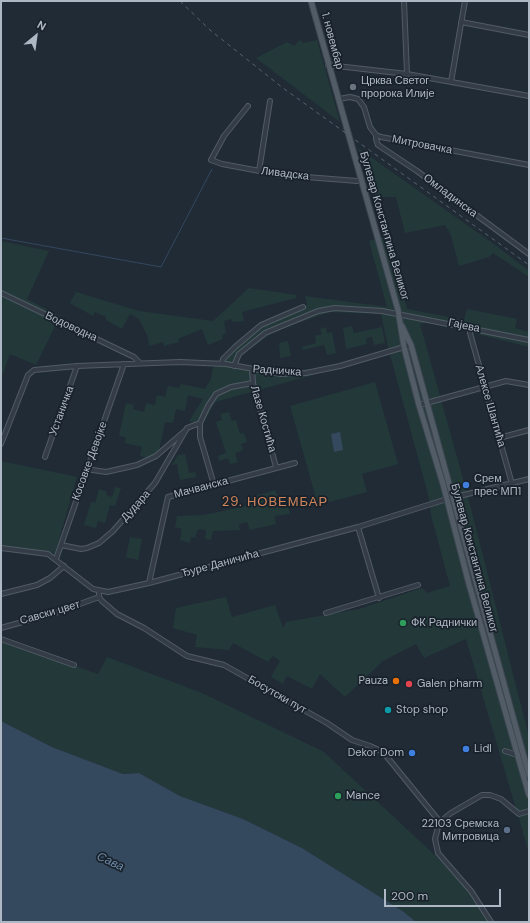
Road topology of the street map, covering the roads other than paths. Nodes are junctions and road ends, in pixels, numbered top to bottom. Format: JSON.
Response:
{"nodes":[{"id":1,"x":311,"y":1,"type":"edge"},
{"id":2,"x":404,"y":1,"type":"edge"},
{"id":3,"x":465,"y":1,"type":"edge"},
{"id":4,"x":461,"y":22,"type":"junction"},
{"id":5,"x":529,"y":35,"type":"edge"},
{"id":6,"x":328,"y":65,"type":"junction"},
{"id":7,"x":407,"y":74,"type":"junction"},
{"id":8,"x":451,"y":82,"type":"junction"},
{"id":9,"x":529,"y":96,"type":"edge"},
{"id":10,"x":339,"y":99,"type":"junction"},
{"id":11,"x":270,"y":101,"type":"dead end"},
{"id":12,"x":248,"y":106,"type":"dead end"},
{"id":13,"x":347,"y":132,"type":"joint"},
{"id":14,"x":376,"y":135,"type":"junction"},
{"id":15,"x":529,"y":165,"type":"edge"},
{"id":16,"x":259,"y":171,"type":"junction"},
{"id":17,"x":361,"y":179,"type":"junction"},
{"id":18,"x":529,"y":254,"type":"edge"},
{"id":19,"x":1,"y":294,"type":"edge"},
{"id":20,"x":303,"y":307,"type":"dead end"},
{"id":21,"x":399,"y":315,"type":"junction"},
{"id":22,"x":402,"y":326,"type":"junction"},
{"id":23,"x":470,"y":327,"type":"junction"},
{"id":24,"x":529,"y":340,"type":"edge"},
{"id":25,"x":411,"y":345,"type":"junction"},
{"id":26,"x":404,"y":347,"type":"junction"},
{"id":27,"x":140,"y":363,"type":"junction"},
{"id":28,"x":124,"y":364,"type":"junction"},
{"id":29,"x":222,"y":364,"type":"junction"},
{"id":30,"x":78,"y":366,"type":"junction"},
{"id":31,"x":234,"y":366,"type":"junction"},
{"id":32,"x":252,"y":370,"type":"junction"},
{"id":33,"x":253,"y":383,"type":"junction"},
{"id":34,"x":484,"y":386,"type":"junction"},
{"id":35,"x":529,"y":386,"type":"edge"},
{"id":36,"x":426,"y":403,"type":"junction"},
{"id":37,"x":419,"y":405,"type":"junction"},
{"id":38,"x":200,"y":423,"type":"junction"},
{"id":39,"x":186,"y":430,"type":"junction"},
{"id":40,"x":529,"y":430,"type":"edge"},
{"id":41,"x":499,"y":438,"type":"junction"},
{"id":42,"x":1,"y":444,"type":"edge"},
{"id":43,"x":45,"y":457,"type":"dead end"},
{"id":44,"x":295,"y":463,"type":"dead end"},
{"id":45,"x":276,"y":467,"type":"junction"},
{"id":46,"x":86,"y":469,"type":"junction"},
{"id":47,"x":529,"y":479,"type":"edge"},
{"id":48,"x":512,"y":484,"type":"junction"},
{"id":49,"x":214,"y":485,"type":"junction"},
{"id":50,"x":450,"y":498,"type":"junction"},
{"id":51,"x":358,"y":527,"type":"junction"},
{"id":52,"x":61,"y":545,"type":"junction"},
{"id":53,"x":1,"y":548,"type":"edge"},
{"id":54,"x":56,"y":559,"type":"junction"},
{"id":55,"x":64,"y":566,"type":"junction"},
{"id":56,"x":149,"y":583,"type":"junction"},
{"id":57,"x":418,"y":586,"type":"dead end"},
{"id":58,"x":99,"y":592,"type":"junction"},
{"id":59,"x":1,"y":594,"type":"edge"},
{"id":60,"x":99,"y":598,"type":"junction"},
{"id":61,"x":379,"y":598,"type":"junction"},
{"id":62,"x":326,"y":613,"type":"dead end"},
{"id":63,"x":1,"y":628,"type":"edge"},
{"id":64,"x":1,"y":639,"type":"edge"},
{"id":65,"x":74,"y":665,"type":"dead end"},
{"id":66,"x":505,"y":751,"type":"dead end"},
{"id":67,"x":517,"y":755,"type":"junction"},
{"id":68,"x":529,"y":775,"type":"edge"},
{"id":69,"x":529,"y":795,"type":"edge"},
{"id":70,"x":529,"y":811,"type":"edge"},
{"id":71,"x":440,"y":822,"type":"junction"},
{"id":72,"x":492,"y":922,"type":"edge"}],
"edges":[{"from":1,"to":6,"type":"main road","name":"1. новембар"},
{"from":2,"to":7,"type":"street"},
{"from":3,"to":4,"type":"street"},
{"from":4,"to":5,"type":"street"},
{"from":4,"to":8,"type":"street"},
{"from":6,"to":7,"type":"street"},
{"from":6,"to":10,"type":"main road","name":"1. новембар"},
{"from":7,"to":8,"type":"street"},
{"from":8,"to":9,"type":"street"},
{"from":10,"to":13,"type":"main road","name":"1. новембар"},
{"from":10,"to":14,"type":"street","name":"Митровачка"},
{"from":11,"to":16,"type":"street"},
{"from":12,"to":16,"type":"street","name":"Ливадска"},
{"from":13,"to":17,"type":"main road","name":"Булевар Константина Великог"},
{"from":14,"to":15,"type":"street","name":"Митровачка"},
{"from":14,"to":18,"type":"street","name":"Омладинска"},
{"from":16,"to":17,"type":"street","name":"Ливадска"},
{"from":17,"to":21,"type":"main road","name":"Булевар Константина Великог"},
{"from":19,"to":27,"type":"street","name":"Водоводна"},
{"from":20,"to":29,"type":"street"},
{"from":21,"to":22,"type":"main road","name":"Булевар Константина Великог"},
{"from":21,"to":23,"type":"street","name":"Гајева"},
{"from":21,"to":31,"type":"street","name":"Гајева"},
{"from":22,"to":25,"type":"main road","name":"Булевар Константина Великог"},
{"from":22,"to":26,"type":"main road","name":"Булевар Константина Великог"},
{"from":23,"to":24,"type":"street","name":"Гајева"},
{"from":23,"to":34,"type":"street","name":"Алексе Шантића"},
{"from":25,"to":26,"type":"street","name":"Радничка"},
{"from":25,"to":36,"type":"main road","name":"Булевар Константина Великог"},
{"from":26,"to":32,"type":"street","name":"Радничка"},
{"from":26,"to":37,"type":"main road","name":"Булевар Константина Великог"},
{"from":27,"to":28,"type":"street"},
{"from":27,"to":29,"type":"street","name":"Радничка"},
{"from":28,"to":30,"type":"street"},
{"from":28,"to":46,"type":"street","name":"Косовке Девојке"},
{"from":29,"to":31,"type":"street","name":"Радничка"},
{"from":30,"to":42,"type":"street"},
{"from":30,"to":43,"type":"street","name":"Устаничка"},
{"from":31,"to":32,"type":"street","name":"Радничка"},
{"from":32,"to":33,"type":"street","name":"Лазе Костића"},
{"from":33,"to":38,"type":"street"},
{"from":33,"to":45,"type":"street","name":"Лазе Костића"},
{"from":34,"to":35,"type":"street"},
{"from":34,"to":36,"type":"street"},
{"from":34,"to":41,"type":"street","name":"Алексе Шантића"},
{"from":36,"to":37,"type":"street"},
{"from":36,"to":50,"type":"main road","name":"Булевар Константина Великог"},
{"from":37,"to":50,"type":"main road","name":"Булевар Константина Великог"},
{"from":38,"to":39,"type":"street"},
{"from":38,"to":49,"type":"street"},
{"from":39,"to":46,"type":"street"},
{"from":39,"to":52,"type":"street","name":"Дудара"},
{"from":40,"to":41,"type":"street"},
{"from":41,"to":48,"type":"street","name":"Алексе Шантића"},
{"from":44,"to":45,"type":"street","name":"Мачванска"},
{"from":45,"to":49,"type":"street","name":"Мачванска"},
{"from":46,"to":52,"type":"street","name":"Косовке Девојке"},
{"from":47,"to":48,"type":"street","name":"Ђуре Даничића"},
{"from":48,"to":50,"type":"street","name":"Ђуре Даничића"},
{"from":49,"to":56,"type":"street","name":"Мачванска"},
{"from":50,"to":51,"type":"street","name":"Ђуре Даничића"},
{"from":50,"to":67,"type":"main road","name":"Булевар Константина Великог"},
{"from":50,"to":68,"type":"main road","name":"Булевар Константина Великог"},
{"from":51,"to":56,"type":"street","name":"Ђуре Даничића"},
{"from":51,"to":61,"type":"street"},
{"from":52,"to":54,"type":"street","name":"Косовке Девојке"},
{"from":53,"to":54,"type":"street"},
{"from":54,"to":55,"type":"street"},
{"from":55,"to":58,"type":"street"},
{"from":55,"to":59,"type":"street"},
{"from":56,"to":58,"type":"street","name":"Ђуре Даничића"},
{"from":57,"to":61,"type":"street"},
{"from":58,"to":60,"type":"street"},
{"from":60,"to":63,"type":"street","name":"Савски цвет"},
{"from":60,"to":71,"type":"street","name":"Босутски пут"},
{"from":61,"to":62,"type":"street"},
{"from":64,"to":65,"type":"street"},
{"from":66,"to":67,"type":"street"},
{"from":67,"to":69,"type":"main road","name":"Булевар Константина Великог"},
{"from":70,"to":71,"type":"street"},
{"from":71,"to":72,"type":"street"}]}
